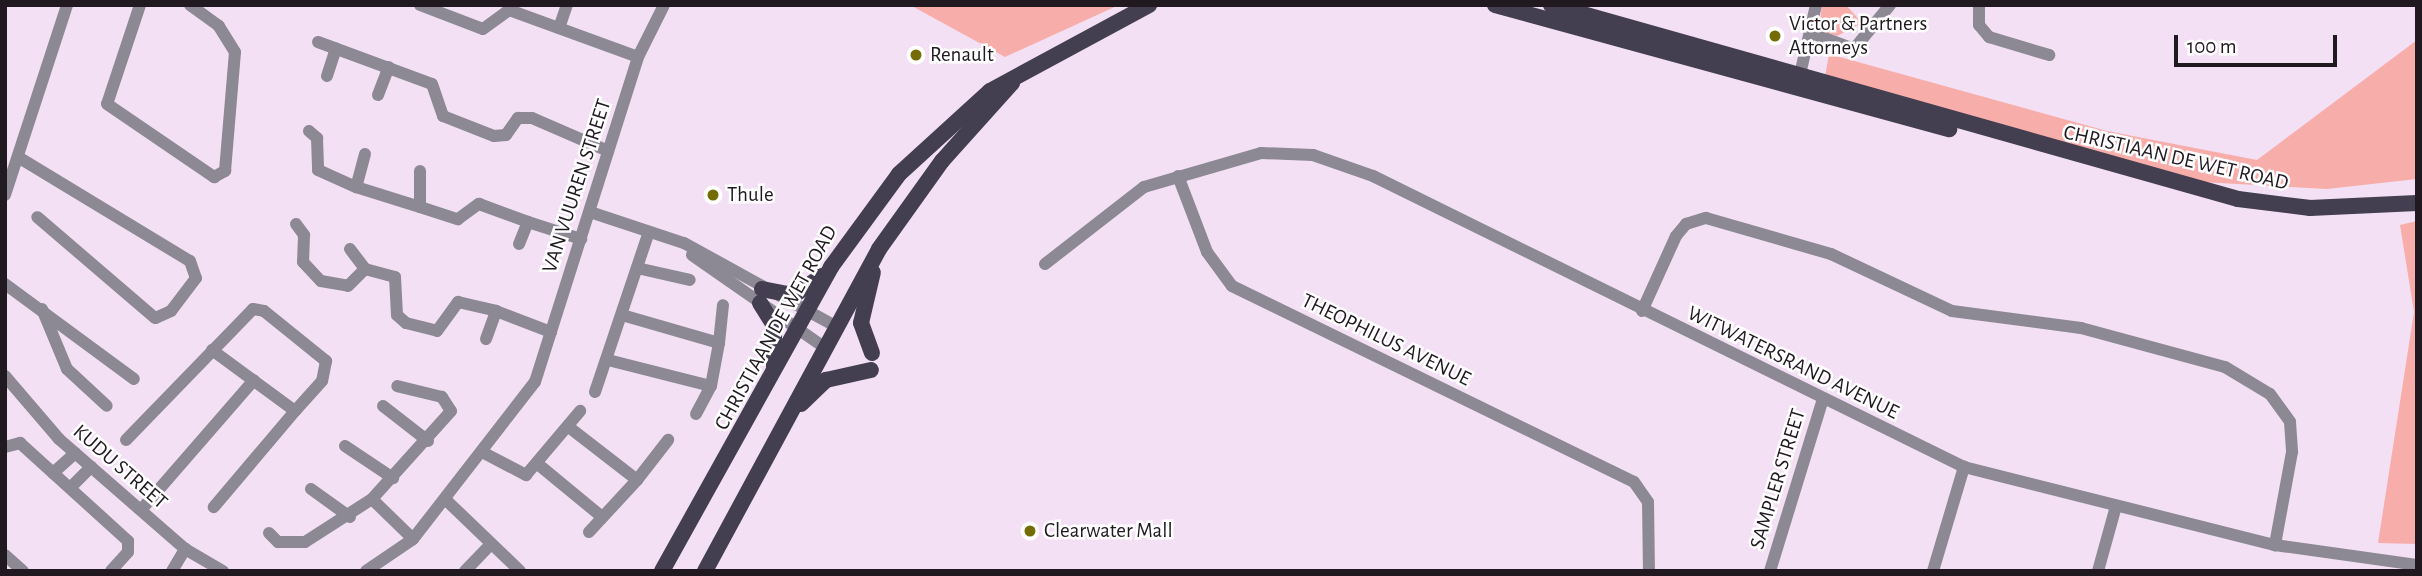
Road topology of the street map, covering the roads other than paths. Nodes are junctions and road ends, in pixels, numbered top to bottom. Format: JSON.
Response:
{"nodes":[{"id":1,"x":67,"y":5,"type":"edge"},
{"id":2,"x":139,"y":5,"type":"edge"},
{"id":3,"x":190,"y":5,"type":"edge"},
{"id":4,"x":420,"y":5,"type":"edge"},
{"id":5,"x":568,"y":5,"type":"edge"},
{"id":6,"x":664,"y":5,"type":"edge"},
{"id":7,"x":1149,"y":5,"type":"edge"},
{"id":8,"x":1495,"y":5,"type":"edge"},
{"id":9,"x":1551,"y":5,"type":"edge"},
{"id":10,"x":1816,"y":5,"type":"edge"},
{"id":11,"x":1890,"y":5,"type":"edge"},
{"id":12,"x":1979,"y":5,"type":"edge"},
{"id":13,"x":510,"y":8,"type":"edge"},
{"id":14,"x":559,"y":28,"type":"junction"},
{"id":15,"x":1814,"y":34,"type":"junction"},
{"id":16,"x":318,"y":42,"type":"dead end"},
{"id":17,"x":336,"y":48,"type":"junction"},
{"id":18,"x":2049,"y":55,"type":"dead end"},
{"id":19,"x":638,"y":57,"type":"junction"},
{"id":20,"x":389,"y":67,"type":"junction"},
{"id":21,"x":327,"y":76,"type":"dead end"},
{"id":22,"x":1018,"y":76,"type":"junction"},
{"id":23,"x":1798,"y":84,"type":"junction"},
{"id":24,"x":378,"y":95,"type":"dead end"},
{"id":25,"x":309,"y":131,"type":"dead end"},
{"id":26,"x":608,"y":151,"type":"junction"},
{"id":27,"x":365,"y":155,"type":"dead end"},
{"id":28,"x":18,"y":157,"type":"junction"},
{"id":29,"x":420,"y":171,"type":"dead end"},
{"id":30,"x":1178,"y":176,"type":"junction"},
{"id":31,"x":356,"y":187,"type":"junction"},
{"id":32,"x":5,"y":195,"type":"edge"},
{"id":33,"x":2417,"y":202,"type":"edge"},
{"id":34,"x":420,"y":207,"type":"junction"},
{"id":35,"x":590,"y":212,"type":"junction"},
{"id":36,"x":37,"y":217,"type":"dead end"},
{"id":37,"x":528,"y":222,"type":"junction"},
{"id":38,"x":296,"y":224,"type":"dead end"},
{"id":39,"x":649,"y":232,"type":"junction"},
{"id":40,"x":581,"y":239,"type":"junction"},
{"id":41,"x":519,"y":244,"type":"dead end"},
{"id":42,"x":351,"y":249,"type":"dead end"},
{"id":43,"x":879,"y":249,"type":"junction"},
{"id":44,"x":1045,"y":264,"type":"dead end"},
{"id":45,"x":831,"y":267,"type":"junction"},
{"id":46,"x":637,"y":268,"type":"junction"},
{"id":47,"x":365,"y":269,"type":"junction"},
{"id":48,"x":690,"y":281,"type":"dead end"},
{"id":49,"x":5,"y":284,"type":"edge"},
{"id":50,"x":761,"y":296,"type":"junction"},
{"id":51,"x":723,"y":305,"type":"dead end"},
{"id":52,"x":42,"y":308,"type":"junction"},
{"id":53,"x":496,"y":311,"type":"junction"},
{"id":54,"x":1642,"y":311,"type":"junction"},
{"id":55,"x":805,"y":313,"type":"junction"},
{"id":56,"x":622,"y":315,"type":"junction"},
{"id":57,"x":835,"y":326,"type":"junction"},
{"id":58,"x":795,"y":330,"type":"junction"},
{"id":59,"x":551,"y":332,"type":"junction"},
{"id":60,"x":486,"y":339,"type":"dead end"},
{"id":61,"x":719,"y":343,"type":"junction"},
{"id":62,"x":824,"y":346,"type":"junction"},
{"id":63,"x":212,"y":349,"type":"junction"},
{"id":64,"x":872,"y":352,"type":"dead end"},
{"id":65,"x":608,"y":360,"type":"junction"},
{"id":66,"x":871,"y":370,"type":"dead end"},
{"id":67,"x":134,"y":379,"type":"dead end"},
{"id":68,"x":254,"y":380,"type":"junction"},
{"id":69,"x":773,"y":380,"type":"junction"},
{"id":70,"x":7,"y":383,"type":"edge"},
{"id":71,"x":397,"y":386,"type":"dead end"},
{"id":72,"x":711,"y":386,"type":"junction"},
{"id":73,"x":594,"y":392,"type":"dead end"},
{"id":74,"x":1822,"y":399,"type":"junction"},
{"id":75,"x":107,"y":406,"type":"dead end"},
{"id":76,"x":383,"y":406,"type":"dead end"},
{"id":77,"x":295,"y":411,"type":"junction"},
{"id":78,"x":580,"y":411,"type":"dead end"},
{"id":79,"x":792,"y":413,"type":"junction"},
{"id":80,"x":696,"y":414,"type":"dead end"},
{"id":81,"x":570,"y":428,"type":"junction"},
{"id":82,"x":126,"y":440,"type":"dead end"},
{"id":83,"x":668,"y":440,"type":"dead end"},
{"id":84,"x":428,"y":441,"type":"junction"},
{"id":85,"x":345,"y":446,"type":"dead end"},
{"id":86,"x":5,"y":447,"type":"edge"},
{"id":87,"x":482,"y":452,"type":"junction"},
{"id":88,"x":75,"y":453,"type":"junction"},
{"id":89,"x":539,"y":465,"type":"junction"},
{"id":90,"x":91,"y":467,"type":"junction"},
{"id":91,"x":1964,"y":467,"type":"junction"},
{"id":92,"x":53,"y":473,"type":"junction"},
{"id":93,"x":393,"y":478,"type":"junction"},
{"id":94,"x":637,"y":480,"type":"junction"},
{"id":95,"x":70,"y":488,"type":"junction"},
{"id":96,"x":311,"y":489,"type":"dead end"},
{"id":97,"x":372,"y":499,"type":"junction"},
{"id":98,"x":445,"y":499,"type":"junction"},
{"id":99,"x":2116,"y":506,"type":"junction"},
{"id":100,"x":214,"y":507,"type":"dead end"},
{"id":101,"x":141,"y":510,"type":"junction"},
{"id":102,"x":350,"y":517,"type":"junction"},
{"id":103,"x":602,"y":517,"type":"junction"},
{"id":104,"x":589,"y":532,"type":"dead end"},
{"id":105,"x":269,"y":533,"type":"dead end"},
{"id":106,"x":413,"y":539,"type":"junction"},
{"id":107,"x":491,"y":544,"type":"junction"},
{"id":108,"x":2275,"y":545,"type":"junction"},
{"id":109,"x":185,"y":549,"type":"junction"},
{"id":110,"x":5,"y":555,"type":"edge"},
{"id":111,"x":2417,"y":565,"type":"edge"},
{"id":112,"x":23,"y":571,"type":"edge"},
{"id":113,"x":111,"y":571,"type":"edge"},
{"id":114,"x":172,"y":571,"type":"edge"},
{"id":115,"x":223,"y":571,"type":"edge"},
{"id":116,"x":366,"y":571,"type":"edge"},
{"id":117,"x":465,"y":571,"type":"edge"},
{"id":118,"x":520,"y":571,"type":"edge"},
{"id":119,"x":662,"y":571,"type":"edge"},
{"id":120,"x":705,"y":571,"type":"edge"},
{"id":121,"x":1649,"y":571,"type":"edge"},
{"id":122,"x":1770,"y":571,"type":"edge"},
{"id":123,"x":1933,"y":571,"type":"edge"},
{"id":124,"x":2098,"y":571,"type":"edge"}],
"edges":[{"from":1,"to":28,"type":"street"},
{"from":2,"to":3,"type":"street"},
{"from":4,"to":13,"type":"street"},
{"from":5,"to":14,"type":"street"},
{"from":6,"to":19,"type":"street","name":"VAN VUUREN STREET"},
{"from":7,"to":22,"type":"main road","name":"CHRISTIAAN DE WET ROAD"},
{"from":8,"to":23,"type":"main road","name":"CHRISTIAAN DE WET ROAD"},
{"from":9,"to":23,"type":"main road","name":"CHRISTIAAN DE WET ROAD"},
{"from":10,"to":15,"type":"street"},
{"from":11,"to":15,"type":"street"},
{"from":12,"to":18,"type":"street"},
{"from":13,"to":14,"type":"street"},
{"from":14,"to":19,"type":"street"},
{"from":15,"to":23,"type":"street"},
{"from":16,"to":17,"type":"street"},
{"from":17,"to":20,"type":"street"},
{"from":17,"to":21,"type":"street"},
{"from":19,"to":26,"type":"street","name":"VAN VUUREN STREET"},
{"from":20,"to":24,"type":"street"},
{"from":20,"to":26,"type":"street"},
{"from":22,"to":43,"type":"main road","name":"CHRISTIAAN DE WET ROAD"},
{"from":22,"to":45,"type":"main road","name":"CHRISTIAAN DE WET ROAD"},
{"from":23,"to":33,"type":"main road","name":"CHRISTIAAN DE WET ROAD"},
{"from":25,"to":31,"type":"street"},
{"from":26,"to":35,"type":"street","name":"VAN VUUREN STREET"},
{"from":27,"to":31,"type":"street"},
{"from":28,"to":32,"type":"street"},
{"from":28,"to":36,"type":"street"},
{"from":29,"to":34,"type":"street"},
{"from":30,"to":44,"type":"street","name":"WITWATERSRAND AVENUE"},
{"from":30,"to":54,"type":"street","name":"WITWATERSRAND AVENUE"},
{"from":30,"to":121,"type":"street","name":"THEOPHILUS AVENUE"},
{"from":31,"to":34,"type":"street"},
{"from":34,"to":37,"type":"street"},
{"from":35,"to":39,"type":"street"},
{"from":35,"to":40,"type":"street","name":"VAN VUUREN STREET"},
{"from":37,"to":40,"type":"street"},
{"from":37,"to":41,"type":"street"},
{"from":38,"to":47,"type":"street"},
{"from":39,"to":46,"type":"street"},
{"from":39,"to":50,"type":"street"},
{"from":40,"to":59,"type":"street","name":"VAN VUUREN STREET"},
{"from":42,"to":47,"type":"street"},
{"from":43,"to":57,"type":"main road","name":"CHRISTIAAN DE WET ROAD"},
{"from":43,"to":64,"type":"main road"},
{"from":45,"to":50,"type":"main road"},
{"from":45,"to":55,"type":"main road","name":"CHRISTIAAN DE WET ROAD"},
{"from":46,"to":48,"type":"street"},
{"from":46,"to":56,"type":"street"},
{"from":47,"to":53,"type":"street"},
{"from":49,"to":52,"type":"street"},
{"from":50,"to":55,"type":"street"},
{"from":50,"to":58,"type":"street"},
{"from":50,"to":69,"type":"main road"},
{"from":51,"to":61,"type":"street"},
{"from":52,"to":67,"type":"street"},
{"from":52,"to":75,"type":"street"},
{"from":53,"to":59,"type":"street"},
{"from":53,"to":60,"type":"street"},
{"from":54,"to":74,"type":"street","name":"WITWATERSRAND AVENUE"},
{"from":54,"to":108,"type":"street"},
{"from":55,"to":57,"type":"street"},
{"from":55,"to":58,"type":"main road","name":"CHRISTIAAN DE WET ROAD"},
{"from":56,"to":61,"type":"street"},
{"from":56,"to":65,"type":"street"},
{"from":57,"to":62,"type":"main road","name":"CHRISTIAAN DE WET ROAD"},
{"from":58,"to":62,"type":"street"},
{"from":58,"to":69,"type":"main road","name":"CHRISTIAAN DE WET ROAD"},
{"from":59,"to":87,"type":"street","name":"VAN VUUREN STREET"},
{"from":61,"to":72,"type":"street"},
{"from":62,"to":79,"type":"main road","name":"CHRISTIAAN DE WET ROAD"},
{"from":63,"to":68,"type":"street"},
{"from":63,"to":77,"type":"street"},
{"from":63,"to":82,"type":"street"},
{"from":65,"to":72,"type":"street"},
{"from":65,"to":73,"type":"street"},
{"from":66,"to":79,"type":"main road"},
{"from":68,"to":77,"type":"street"},
{"from":68,"to":101,"type":"street"},
{"from":69,"to":119,"type":"main road","name":"CHRISTIAAN DE WET ROAD"},
{"from":70,"to":88,"type":"street","name":"KUDU STREET"},
{"from":71,"to":84,"type":"street"},
{"from":72,"to":80,"type":"street"},
{"from":74,"to":91,"type":"street","name":"WITWATERSRAND AVENUE"},
{"from":74,"to":122,"type":"street","name":"SAMPLER STREET"},
{"from":76,"to":84,"type":"street"},
{"from":77,"to":100,"type":"street"},
{"from":78,"to":81,"type":"street"},
{"from":79,"to":120,"type":"main road","name":"CHRISTIAAN DE WET ROAD"},
{"from":81,"to":89,"type":"street"},
{"from":81,"to":94,"type":"street"},
{"from":83,"to":94,"type":"street"},
{"from":84,"to":93,"type":"street"},
{"from":85,"to":93,"type":"street"},
{"from":86,"to":92,"type":"street"},
{"from":87,"to":89,"type":"street"},
{"from":87,"to":98,"type":"street"},
{"from":88,"to":90,"type":"street","name":"KUDU STREET"},
{"from":88,"to":92,"type":"street"},
{"from":89,"to":103,"type":"street"},
{"from":90,"to":95,"type":"street"},
{"from":90,"to":101,"type":"street","name":"KUDU STREET"},
{"from":91,"to":99,"type":"street","name":"WITWATERSRAND AVENUE"},
{"from":91,"to":123,"type":"street"},
{"from":92,"to":95,"type":"street"},
{"from":93,"to":97,"type":"street"},
{"from":94,"to":103,"type":"street"},
{"from":95,"to":113,"type":"street"},
{"from":96,"to":102,"type":"street"},
{"from":97,"to":102,"type":"street"},
{"from":97,"to":106,"type":"street"},
{"from":98,"to":106,"type":"street"},
{"from":98,"to":107,"type":"street"},
{"from":99,"to":108,"type":"street","name":"WITWATERSRAND AVENUE"},
{"from":99,"to":124,"type":"street"},
{"from":101,"to":109,"type":"street","name":"KUDU STREET"},
{"from":102,"to":105,"type":"street"},
{"from":103,"to":104,"type":"street"},
{"from":106,"to":116,"type":"street"},
{"from":107,"to":117,"type":"street"},
{"from":107,"to":118,"type":"street"},
{"from":108,"to":111,"type":"street","name":"WITWATERSRAND AVENUE"},
{"from":109,"to":114,"type":"street"},
{"from":109,"to":115,"type":"street","name":"KUDU STREET"},
{"from":110,"to":112,"type":"street"}]}
